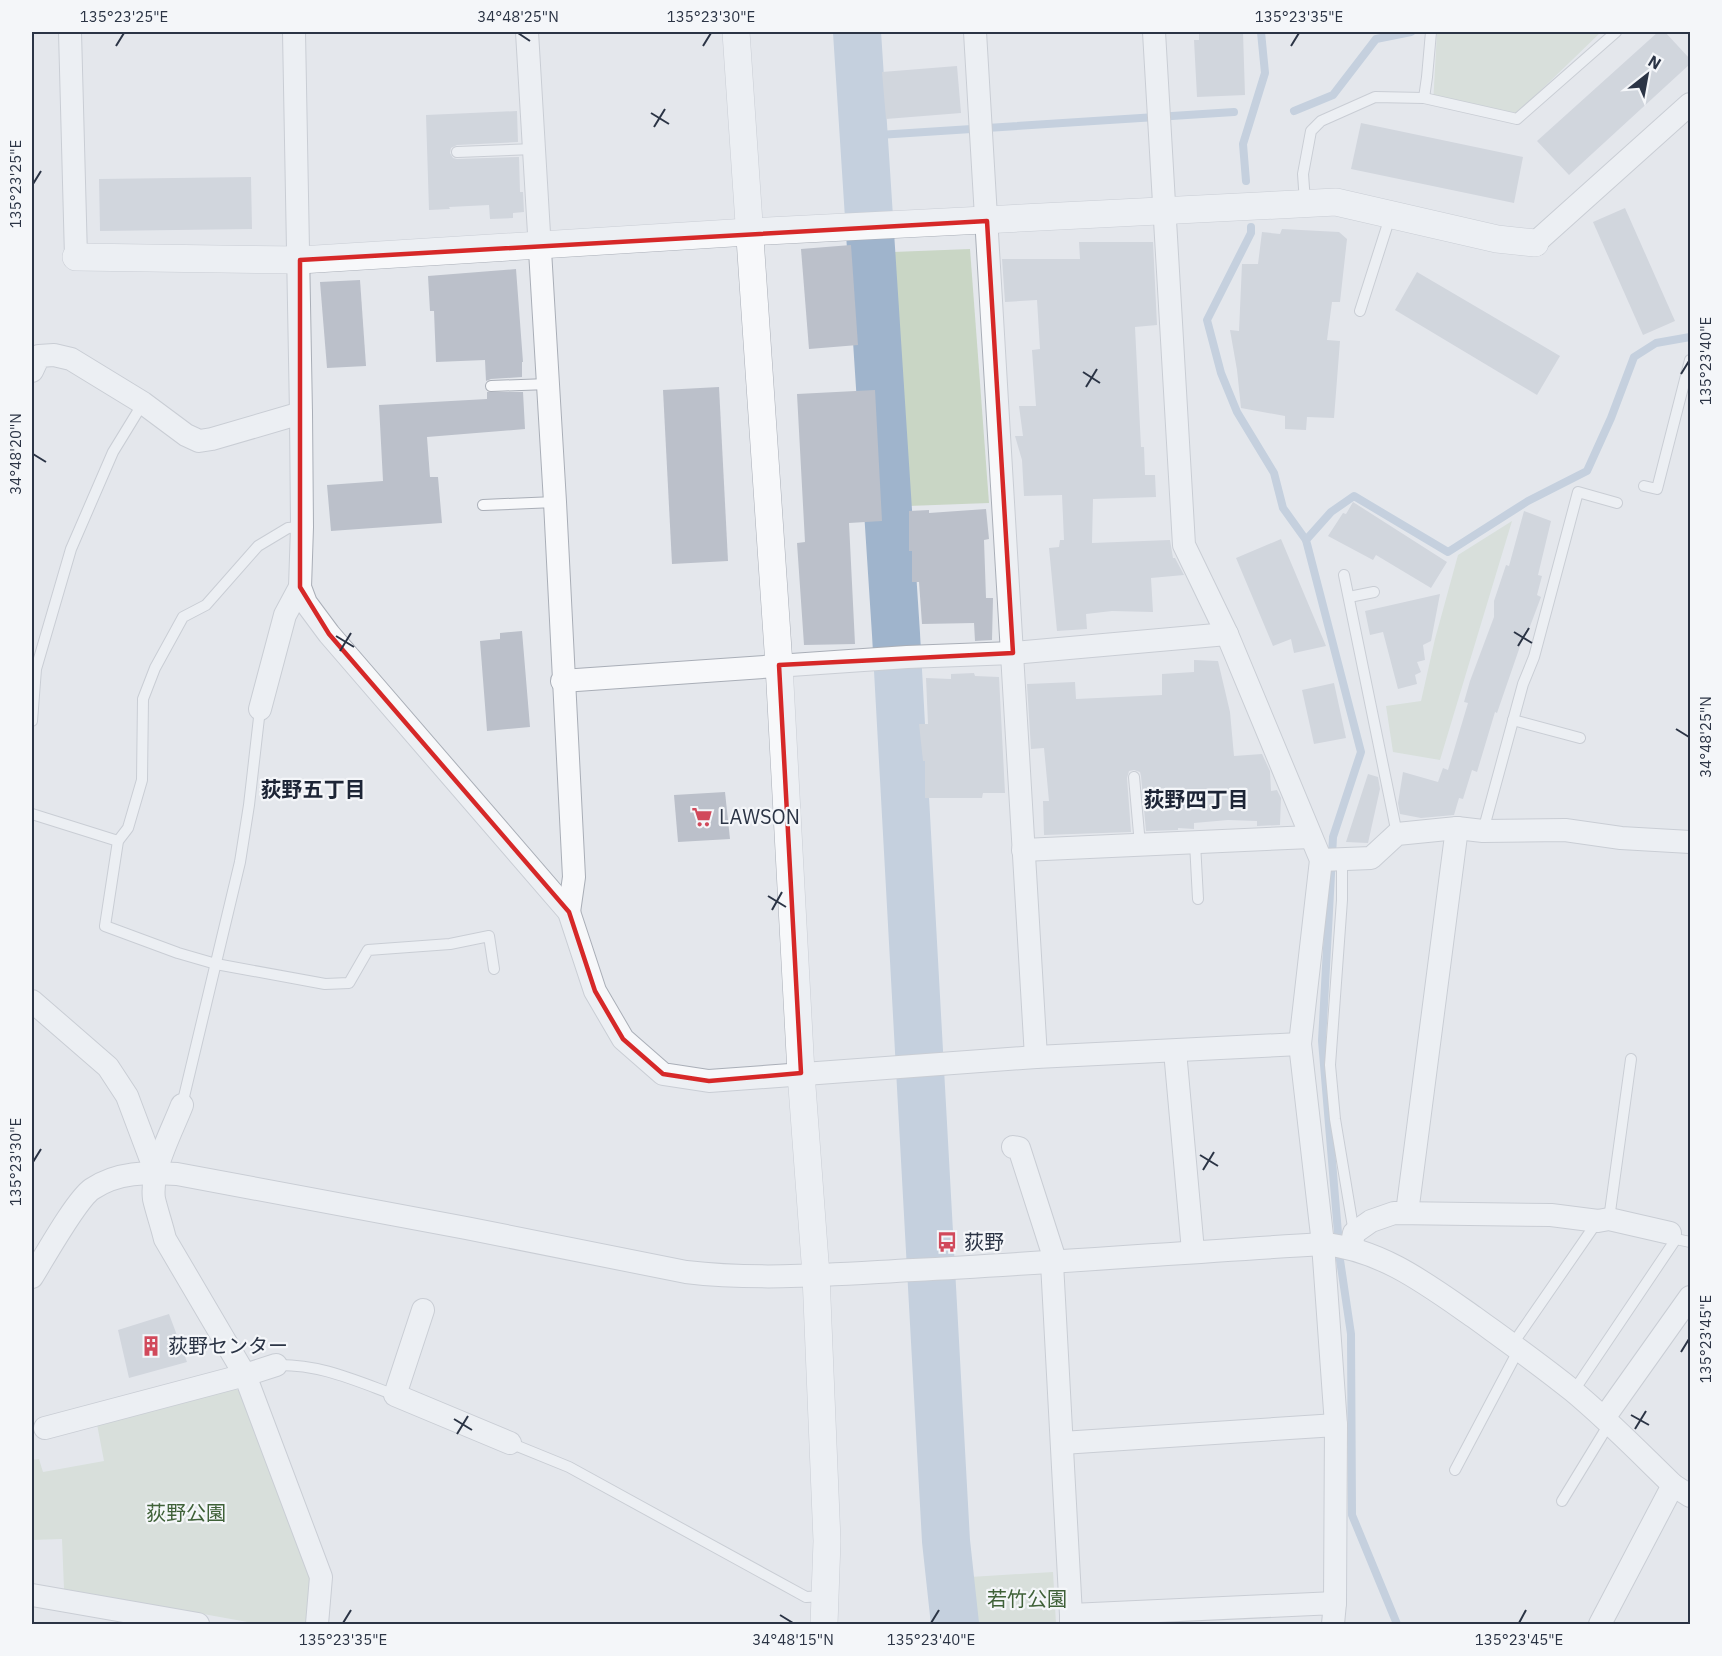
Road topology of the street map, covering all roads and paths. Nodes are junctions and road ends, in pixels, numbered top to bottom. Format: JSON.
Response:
{"nodes":[{"id":1,"x":70,"y":32,"type":"edge"},
{"id":2,"x":294,"y":32,"type":"edge"},
{"id":3,"x":527,"y":32,"type":"edge"},
{"id":4,"x":736,"y":32,"type":"edge"},
{"id":5,"x":975,"y":32,"type":"edge"},
{"id":6,"x":1154,"y":32,"type":"edge"},
{"id":7,"x":1431,"y":32,"type":"edge"},
{"id":8,"x":1616,"y":32,"type":"edge"},
{"id":9,"x":1424,"y":98,"type":"junction"},
{"id":10,"x":1690,"y":104,"type":"edge"},
{"id":11,"x":534,"y":148,"type":"junction"},
{"id":12,"x":458,"y":152,"type":"dead end"},
{"id":13,"x":1305,"y":202,"type":"junction"},
{"id":14,"x":1165,"y":210,"type":"junction"},
{"id":15,"x":1391,"y":214,"type":"junction"},
{"id":16,"x":987,"y":221,"type":"junction"},
{"id":17,"x":748,"y":232,"type":"junction"},
{"id":18,"x":1535,"y":243,"type":"joint"},
{"id":19,"x":539,"y":246,"type":"junction"},
{"id":20,"x":76,"y":257,"type":"joint"},
{"id":21,"x":300,"y":260,"type":"junction"},
{"id":22,"x":1360,"y":310,"type":"dead end"},
{"id":23,"x":34,"y":359,"type":"edge"},
{"id":24,"x":1690,"y":360,"type":"edge"},
{"id":25,"x":548,"y":384,"type":"junction"},
{"id":26,"x":491,"y":386,"type":"dead end"},
{"id":27,"x":142,"y":403,"type":"junction"},
{"id":28,"x":301,"y":413,"type":"junction"},
{"id":29,"x":1644,"y":486,"type":"dead end"},
{"id":30,"x":555,"y":502,"type":"junction"},
{"id":31,"x":1617,"y":503,"type":"dead end"},
{"id":32,"x":483,"y":505,"type":"dead end"},
{"id":33,"x":302,"y":527,"type":"junction"},
{"id":34,"x":1344,"y":575,"type":"dead end"},
{"id":35,"x":300,"y":587,"type":"junction"},
{"id":36,"x":1374,"y":591,"type":"dead end"},
{"id":37,"x":1349,"y":597,"type":"junction"},
{"id":38,"x":1227,"y":634,"type":"junction"},
{"id":39,"x":1013,"y":653,"type":"junction"},
{"id":40,"x":779,"y":665,"type":"junction"},
{"id":41,"x":562,"y":681,"type":"junction"},
{"id":42,"x":260,"y":709,"type":"joint"},
{"id":43,"x":1513,"y":720,"type":"junction"},
{"id":44,"x":32,"y":721,"type":"edge"},
{"id":45,"x":1580,"y":738,"type":"dead end"},
{"id":46,"x":1134,"y":777,"type":"dead end"},
{"id":47,"x":32,"y":814,"type":"edge"},
{"id":48,"x":1457,"y":828,"type":"junction"},
{"id":49,"x":1483,"y":831,"type":"junction"},
{"id":50,"x":1396,"y":834,"type":"junction"},
{"id":51,"x":1311,"y":837,"type":"junction"},
{"id":52,"x":118,"y":841,"type":"junction"},
{"id":53,"x":1690,"y":842,"type":"edge"},
{"id":54,"x":1195,"y":843,"type":"junction"},
{"id":55,"x":1140,"y":845,"type":"junction"},
{"id":56,"x":1023,"y":850,"type":"junction"},
{"id":57,"x":1332,"y":860,"type":"junction"},
{"id":58,"x":1198,"y":899,"type":"dead end"},
{"id":59,"x":569,"y":912,"type":"junction"},
{"id":60,"x":216,"y":964,"type":"junction"},
{"id":61,"x":494,"y":969,"type":"dead end"},
{"id":62,"x":32,"y":1001,"type":"edge"},
{"id":63,"x":1300,"y":1044,"type":"junction"},
{"id":64,"x":1175,"y":1051,"type":"junction"},
{"id":65,"x":1036,"y":1057,"type":"junction"},
{"id":66,"x":1631,"y":1059,"type":"dead end"},
{"id":67,"x":801,"y":1073,"type":"junction"},
{"id":68,"x":182,"y":1105,"type":"joint"},
{"id":69,"x":1020,"y":1146,"type":"dead end"},
{"id":70,"x":156,"y":1173,"type":"junction"},
{"id":71,"x":1407,"y":1213,"type":"junction"},
{"id":72,"x":1603,"y":1220,"type":"junction"},
{"id":73,"x":1679,"y":1238,"type":"edge"},
{"id":74,"x":1353,"y":1241,"type":"junction"},
{"id":75,"x":1323,"y":1244,"type":"junction"},
{"id":76,"x":1193,"y":1251,"type":"junction"},
{"id":77,"x":1054,"y":1263,"type":"junction"},
{"id":78,"x":816,"y":1275,"type":"junction"},
{"id":79,"x":32,"y":1277,"type":"edge"},
{"id":80,"x":1690,"y":1297,"type":"edge"},
{"id":81,"x":423,"y":1310,"type":"dead end"},
{"id":82,"x":1516,"y":1347,"type":"junction"},
{"id":83,"x":276,"y":1365,"type":"joint"},
{"id":84,"x":245,"y":1376,"type":"junction"},
{"id":85,"x":1573,"y":1392,"type":"junction"},
{"id":86,"x":395,"y":1395,"type":"junction"},
{"id":87,"x":1606,"y":1421,"type":"junction"},
{"id":88,"x":1336,"y":1425,"type":"junction"},
{"id":89,"x":45,"y":1428,"type":"dead end"},
{"id":90,"x":510,"y":1443,"type":"joint"},
{"id":91,"x":1062,"y":1443,"type":"junction"},
{"id":92,"x":1455,"y":1470,"type":"dead end"},
{"id":93,"x":1682,"y":1490,"type":"edge"},
{"id":94,"x":1562,"y":1501,"type":"dead end"},
{"id":95,"x":32,"y":1595,"type":"edge"},
{"id":96,"x":826,"y":1596,"type":"junction"},
{"id":97,"x":1334,"y":1614,"type":"edge"},
{"id":98,"x":1071,"y":1620,"type":"edge"},
{"id":99,"x":198,"y":1624,"type":"edge"},
{"id":100,"x":317,"y":1624,"type":"edge"},
{"id":101,"x":824,"y":1624,"type":"edge"},
{"id":102,"x":1600,"y":1624,"type":"edge"}],
"edges":[{"from":1,"to":20,"type":"street"},
{"from":2,"to":21,"type":"street"},
{"from":3,"to":11,"type":"street"},
{"from":4,"to":17,"type":"street"},
{"from":5,"to":16,"type":"street"},
{"from":6,"to":14,"type":"street"},
{"from":7,"to":9,"type":"lane"},
{"from":8,"to":9,"type":"lane"},
{"from":9,"to":13,"type":"lane"},
{"from":10,"to":18,"type":"street"},
{"from":11,"to":12,"type":"lane"},
{"from":11,"to":19,"type":"street"},
{"from":13,"to":14,"type":"street"},
{"from":13,"to":15,"type":"street"},
{"from":14,"to":16,"type":"street"},
{"from":14,"to":38,"type":"street"},
{"from":15,"to":18,"type":"street"},
{"from":15,"to":22,"type":"lane"},
{"from":16,"to":17,"type":"street"},
{"from":16,"to":39,"type":"street"},
{"from":17,"to":19,"type":"street"},
{"from":17,"to":40,"type":"street"},
{"from":19,"to":21,"type":"street"},
{"from":19,"to":25,"type":"street"},
{"from":20,"to":21,"type":"street"},
{"from":21,"to":28,"type":"street"},
{"from":23,"to":27,"type":"street"},
{"from":24,"to":29,"type":"lane"},
{"from":25,"to":26,"type":"lane"},
{"from":25,"to":30,"type":"street"},
{"from":27,"to":28,"type":"street"},
{"from":27,"to":44,"type":"lane"},
{"from":28,"to":33,"type":"street"},
{"from":30,"to":32,"type":"lane"},
{"from":30,"to":41,"type":"street"},
{"from":31,"to":43,"type":"lane"},
{"from":33,"to":35,"type":"street"},
{"from":33,"to":52,"type":"lane"},
{"from":34,"to":37,"type":"lane"},
{"from":35,"to":42,"type":"street"},
{"from":35,"to":59,"type":"street"},
{"from":36,"to":37,"type":"lane"},
{"from":37,"to":50,"type":"lane"},
{"from":38,"to":39,"type":"street"},
{"from":38,"to":51,"type":"street"},
{"from":39,"to":40,"type":"street"},
{"from":39,"to":56,"type":"street"},
{"from":40,"to":41,"type":"street"},
{"from":40,"to":67,"type":"street"},
{"from":41,"to":59,"type":"street"},
{"from":42,"to":60,"type":"lane"},
{"from":43,"to":45,"type":"lane"},
{"from":43,"to":49,"type":"lane"},
{"from":46,"to":55,"type":"lane"},
{"from":47,"to":52,"type":"lane"},
{"from":48,"to":49,"type":"street"},
{"from":48,"to":50,"type":"street"},
{"from":48,"to":71,"type":"street"},
{"from":49,"to":53,"type":"street"},
{"from":50,"to":57,"type":"street"},
{"from":51,"to":54,"type":"street"},
{"from":51,"to":57,"type":"street"},
{"from":52,"to":60,"type":"lane"},
{"from":54,"to":55,"type":"street"},
{"from":54,"to":58,"type":"lane"},
{"from":55,"to":56,"type":"street"},
{"from":56,"to":65,"type":"street"},
{"from":57,"to":63,"type":"street"},
{"from":57,"to":74,"type":"lane"},
{"from":59,"to":67,"type":"street"},
{"from":60,"to":61,"type":"lane"},
{"from":60,"to":68,"type":"lane"},
{"from":62,"to":70,"type":"street"},
{"from":63,"to":64,"type":"street"},
{"from":63,"to":75,"type":"street"},
{"from":64,"to":65,"type":"street"},
{"from":64,"to":76,"type":"street"},
{"from":65,"to":67,"type":"street"},
{"from":66,"to":72,"type":"lane"},
{"from":67,"to":78,"type":"street"},
{"from":68,"to":70,"type":"street"},
{"from":69,"to":77,"type":"street"},
{"from":70,"to":78,"type":"street"},
{"from":70,"to":79,"type":"street"},
{"from":70,"to":84,"type":"street"},
{"from":71,"to":72,"type":"street"},
{"from":71,"to":74,"type":"street"},
{"from":72,"to":73,"type":"street"},
{"from":72,"to":82,"type":"lane"},
{"from":73,"to":85,"type":"lane"},
{"from":74,"to":75,"type":"street"},
{"from":74,"to":82,"type":"street"},
{"from":75,"to":76,"type":"street"},
{"from":75,"to":88,"type":"street"},
{"from":76,"to":77,"type":"street"},
{"from":77,"to":78,"type":"street"},
{"from":77,"to":91,"type":"street"},
{"from":78,"to":96,"type":"street"},
{"from":80,"to":87,"type":"street"},
{"from":81,"to":86,"type":"street"},
{"from":82,"to":85,"type":"street"},
{"from":82,"to":92,"type":"lane"},
{"from":83,"to":84,"type":"street"},
{"from":83,"to":86,"type":"lane"},
{"from":84,"to":89,"type":"street"},
{"from":84,"to":100,"type":"street"},
{"from":85,"to":87,"type":"street"},
{"from":86,"to":90,"type":"street"},
{"from":87,"to":93,"type":"street"},
{"from":87,"to":94,"type":"lane"},
{"from":88,"to":91,"type":"street"},
{"from":88,"to":97,"type":"street"},
{"from":90,"to":96,"type":"lane"},
{"from":91,"to":98,"type":"street"},
{"from":93,"to":102,"type":"street"},
{"from":95,"to":99,"type":"street"},
{"from":96,"to":101,"type":"street"},
{"from":97,"to":98,"type":"street"}]}
